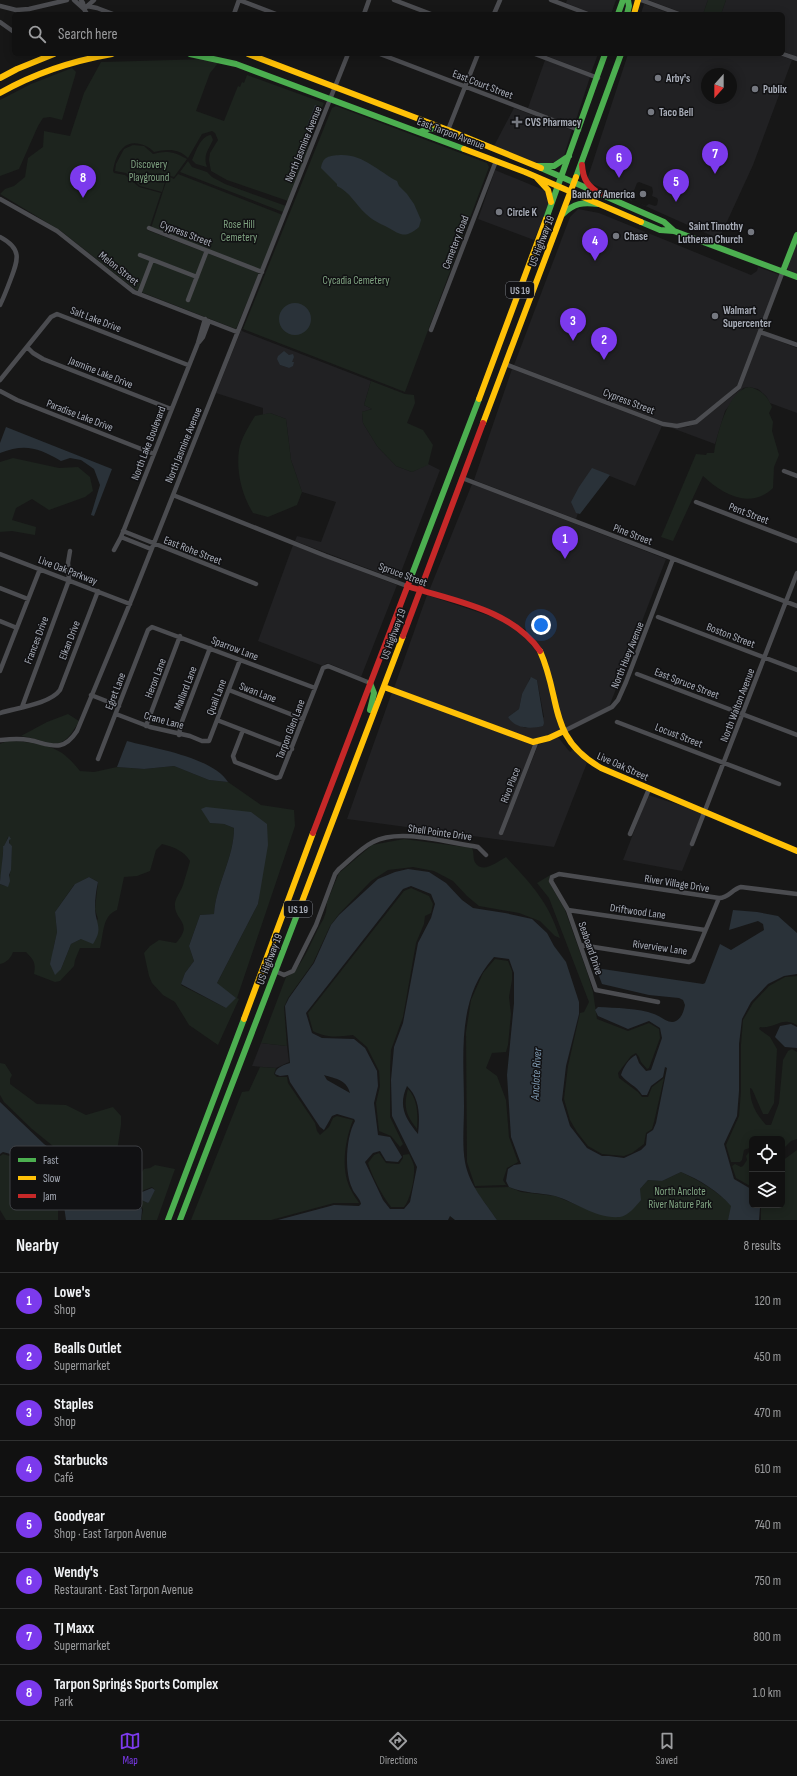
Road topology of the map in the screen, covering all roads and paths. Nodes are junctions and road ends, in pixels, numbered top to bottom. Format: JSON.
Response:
{"nodes":[{"id":1,"x":48,"y":0,"type":"edge"},
{"id":2,"x":67,"y":0,"type":"edge"},
{"id":3,"x":74,"y":0,"type":"edge"},
{"id":4,"x":81,"y":0,"type":"edge"},
{"id":5,"x":94,"y":0,"type":"edge"},
{"id":6,"x":239,"y":0,"type":"edge"},
{"id":7,"x":369,"y":0,"type":"edge"},
{"id":8,"x":394,"y":0,"type":"edge"},
{"id":9,"x":500,"y":0,"type":"edge"},
{"id":10,"x":551,"y":0,"type":"edge"},
{"id":11,"x":623,"y":0,"type":"edge"},
{"id":12,"x":628,"y":0,"type":"edge"},
{"id":13,"x":638,"y":0,"type":"edge"},
{"id":14,"x":641,"y":0,"type":"edge"},
{"id":15,"x":52,"y":4,"type":"junction"},
{"id":16,"x":0,"y":6,"type":"edge"},
{"id":17,"x":86,"y":7,"type":"junction"},
{"id":18,"x":87,"y":12,"type":"edge"},
{"id":19,"x":107,"y":12,"type":"edge"},
{"id":20,"x":235,"y":12,"type":"edge"},
{"id":21,"x":271,"y":12,"type":"edge"},
{"id":22,"x":365,"y":12,"type":"edge"},
{"id":23,"x":425,"y":12,"type":"edge"},
{"id":24,"x":495,"y":12,"type":"edge"},
{"id":25,"x":583,"y":12,"type":"edge"},
{"id":26,"x":619,"y":12,"type":"edge"},
{"id":27,"x":628,"y":12,"type":"edge"},
{"id":28,"x":635,"y":12,"type":"edge"},
{"id":29,"x":674,"y":12,"type":"edge"},
{"id":30,"x":0,"y":22,"type":"edge"},
{"id":31,"x":12,"y":31,"type":"edge"},
{"id":32,"x":785,"y":55,"type":"edge"},
{"id":33,"x":43,"y":56,"type":"edge"},
{"id":34,"x":94,"y":56,"type":"edge"},
{"id":35,"x":218,"y":56,"type":"edge"},
{"id":36,"x":254,"y":56,"type":"edge"},
{"id":37,"x":347,"y":56,"type":"edge"},
{"id":38,"x":385,"y":56,"type":"edge"},
{"id":39,"x":477,"y":56,"type":"edge"},
{"id":40,"x":540,"y":56,"type":"edge"},
{"id":41,"x":605,"y":56,"type":"edge"},
{"id":42,"x":620,"y":56,"type":"edge"},
{"id":43,"x":797,"y":59,"type":"edge"},
{"id":44,"x":0,"y":78,"type":"edge"},
{"id":45,"x":598,"y":78,"type":"junction"},
{"id":46,"x":336,"y":86,"type":"junction"},
{"id":47,"x":466,"y":87,"type":"junction"},
{"id":48,"x":0,"y":93,"type":"edge"},
{"id":49,"x":331,"y":98,"type":"junction"},
{"id":50,"x":448,"y":130,"type":"junction"},
{"id":51,"x":579,"y":130,"type":"junction"},
{"id":52,"x":420,"y":132,"type":"junction"},
{"id":53,"x":459,"y":134,"type":"junction"},
{"id":54,"x":570,"y":156,"type":"junction"},
{"id":55,"x":582,"y":159,"type":"junction"},
{"id":56,"x":496,"y":161,"type":"junction"},
{"id":57,"x":537,"y":166,"type":"junction"},
{"id":58,"x":562,"y":176,"type":"junction"},
{"id":59,"x":538,"y":178,"type":"junction"},
{"id":60,"x":574,"y":182,"type":"junction"},
{"id":61,"x":558,"y":187,"type":"junction"},
{"id":62,"x":570,"y":192,"type":"junction"},
{"id":63,"x":600,"y":194,"type":"junction"},
{"id":64,"x":0,"y":199,"type":"edge"},
{"id":65,"x":598,"y":204,"type":"junction"},
{"id":66,"x":551,"y":206,"type":"junction"},
{"id":67,"x":561,"y":215,"type":"junction"},
{"id":68,"x":149,"y":228,"type":"dead end"},
{"id":69,"x":674,"y":231,"type":"junction"},
{"id":70,"x":797,"y":235,"type":"edge"},
{"id":71,"x":0,"y":237,"type":"edge"},
{"id":72,"x":206,"y":253,"type":"dead end"},
{"id":73,"x":140,"y":256,"type":"dead end"},
{"id":74,"x":152,"y":260,"type":"junction"},
{"id":75,"x":262,"y":272,"type":"junction"},
{"id":76,"x":783,"y":272,"type":"junction"},
{"id":77,"x":197,"y":277,"type":"junction"},
{"id":78,"x":797,"y":277,"type":"edge"},
{"id":79,"x":139,"y":294,"type":"junction"},
{"id":80,"x":188,"y":300,"type":"dead end"},
{"id":81,"x":0,"y":305,"type":"edge"},
{"id":82,"x":207,"y":320,"type":"junction"},
{"id":83,"x":431,"y":330,"type":"dead end"},
{"id":84,"x":237,"y":332,"type":"junction"},
{"id":85,"x":760,"y":332,"type":"junction"},
{"id":86,"x":797,"y":346,"type":"edge"},
{"id":87,"x":27,"y":347,"type":"junction"},
{"id":88,"x":505,"y":364,"type":"junction"},
{"id":89,"x":188,"y":365,"type":"junction"},
{"id":90,"x":0,"y":380,"type":"edge"},
{"id":91,"x":0,"y":391,"type":"edge"},
{"id":92,"x":171,"y":410,"type":"junction"},
{"id":93,"x":470,"y":424,"type":"junction"},
{"id":94,"x":154,"y":454,"type":"junction"},
{"id":95,"x":784,"y":471,"type":"dead end"},
{"id":96,"x":451,"y":474,"type":"junction"},
{"id":97,"x":797,"y":476,"type":"edge"},
{"id":98,"x":462,"y":478,"type":"junction"},
{"id":99,"x":173,"y":495,"type":"junction"},
{"id":100,"x":696,"y":502,"type":"dead end"},
{"id":101,"x":448,"y":514,"type":"junction"},
{"id":102,"x":123,"y":531,"type":"junction"},
{"id":103,"x":121,"y":537,"type":"junction"},
{"id":104,"x":797,"y":540,"type":"edge"},
{"id":105,"x":153,"y":544,"type":"junction"},
{"id":106,"x":151,"y":549,"type":"junction"},
{"id":107,"x":114,"y":550,"type":"dead end"},
{"id":108,"x":70,"y":551,"type":"dead end"},
{"id":109,"x":0,"y":554,"type":"edge"},
{"id":110,"x":674,"y":559,"type":"junction"},
{"id":111,"x":40,"y":569,"type":"junction"},
{"id":112,"x":797,"y":573,"type":"edge"},
{"id":113,"x":69,"y":580,"type":"junction"},
{"id":114,"x":256,"y":584,"type":"dead end"},
{"id":115,"x":407,"y":586,"type":"junction"},
{"id":116,"x":0,"y":588,"type":"edge"},
{"id":117,"x":98,"y":591,"type":"junction"},
{"id":118,"x":420,"y":591,"type":"junction"},
{"id":119,"x":28,"y":599,"type":"junction"},
{"id":120,"x":786,"y":602,"type":"junction"},
{"id":121,"x":130,"y":604,"type":"junction"},
{"id":122,"x":797,"y":606,"type":"edge"},
{"id":123,"x":658,"y":617,"type":"dead end"},
{"id":124,"x":0,"y":621,"type":"edge"},
{"id":125,"x":17,"y":628,"type":"junction"},
{"id":126,"x":148,"y":630,"type":"joint"},
{"id":127,"x":180,"y":636,"type":"junction"},
{"id":128,"x":210,"y":648,"type":"junction"},
{"id":129,"x":0,"y":654,"type":"edge"},
{"id":130,"x":6,"y":656,"type":"junction"},
{"id":131,"x":764,"y":658,"type":"junction"},
{"id":132,"x":240,"y":660,"type":"junction"},
{"id":133,"x":797,"y":670,"type":"edge"},
{"id":134,"x":0,"y":671,"type":"edge"},
{"id":135,"x":637,"y":674,"type":"dead end"},
{"id":136,"x":370,"y":683,"type":"junction"},
{"id":137,"x":384,"y":687,"type":"junction"},
{"id":138,"x":315,"y":688,"type":"junction"},
{"id":139,"x":229,"y":690,"type":"junction"},
{"id":140,"x":91,"y":695,"type":"junction"},
{"id":141,"x":119,"y":706,"type":"junction"},
{"id":142,"x":22,"y":707,"type":"junction"},
{"id":143,"x":0,"y":713,"type":"edge"},
{"id":144,"x":116,"y":714,"type":"junction"},
{"id":145,"x":743,"y":715,"type":"junction"},
{"id":146,"x":304,"y":719,"type":"junction"},
{"id":147,"x":217,"y":720,"type":"junction"},
{"id":148,"x":617,"y":722,"type":"dead end"},
{"id":149,"x":146,"y":726,"type":"junction"},
{"id":150,"x":243,"y":730,"type":"junction"},
{"id":151,"x":564,"y":731,"type":"junction"},
{"id":152,"x":180,"y":735,"type":"junction"},
{"id":153,"x":365,"y":735,"type":"junction"},
{"id":154,"x":797,"y":735,"type":"edge"},
{"id":155,"x":0,"y":740,"type":"edge"},
{"id":156,"x":209,"y":741,"type":"joint"},
{"id":157,"x":536,"y":743,"type":"junction"},
{"id":158,"x":292,"y":749,"type":"junction"},
{"id":159,"x":98,"y":759,"type":"dead end"},
{"id":160,"x":724,"y":762,"type":"junction"},
{"id":161,"x":778,"y":784,"type":"dead end"},
{"id":162,"x":649,"y":789,"type":"junction"},
{"id":163,"x":705,"y":812,"type":"junction"},
{"id":164,"x":502,"y":833,"type":"dead end"},
{"id":165,"x":630,"y":834,"type":"dead end"},
{"id":166,"x":692,"y":844,"type":"dead end"},
{"id":167,"x":797,"y":851,"type":"edge"},
{"id":168,"x":486,"y":855,"type":"dead end"},
{"id":169,"x":552,"y":877,"type":"joint"},
{"id":170,"x":797,"y":894,"type":"edge"},
{"id":171,"x":718,"y":898,"type":"junction"},
{"id":172,"x":568,"y":910,"type":"junction"},
{"id":173,"x":705,"y":930,"type":"junction"},
{"id":174,"x":581,"y":945,"type":"junction"},
{"id":175,"x":275,"y":971,"type":"junction"},
{"id":176,"x":658,"y":1002,"type":"dead end"},
{"id":177,"x":237,"y":1039,"type":"junction"},
{"id":178,"x":242,"y":1058,"type":"junction"},
{"id":179,"x":168,"y":1220,"type":"edge"},
{"id":180,"x":180,"y":1220,"type":"edge"}],
"edges":[{"from":1,"to":15,"type":"street"},
{"from":2,"to":15,"type":"street"},
{"from":3,"to":17,"type":"street"},
{"from":4,"to":17,"type":"street"},
{"from":5,"to":17,"type":"street"},
{"from":6,"to":20,"type":"street"},
{"from":6,"to":21,"type":"street"},
{"from":7,"to":22,"type":"street"},
{"from":8,"to":23,"type":"street"},
{"from":9,"to":24,"type":"street"},
{"from":10,"to":25,"type":"street"},
{"from":11,"to":26,"type":"main road"},
{"from":12,"to":27,"type":"main road"},
{"from":13,"to":28,"type":"main road"},
{"from":14,"to":29,"type":"street"},
{"from":15,"to":16,"type":"street"},
{"from":17,"to":18,"type":"street"},
{"from":17,"to":19,"type":"street"},
{"from":30,"to":31,"type":"street"},
{"from":32,"to":43,"type":"street"},
{"from":33,"to":44,"type":"main road"},
{"from":34,"to":48,"type":"main road"},
{"from":35,"to":49,"type":"main road","name":"East Tarpon Avenue"},
{"from":36,"to":46,"type":"main road","name":"East Tarpon Avenue"},
{"from":37,"to":46,"type":"street","name":"North Jasmine Avenue"},
{"from":38,"to":47,"type":"street","name":"East Court Street"},
{"from":39,"to":47,"type":"street"},
{"from":40,"to":45,"type":"street"},
{"from":41,"to":45,"type":"main road","name":"US Highway 19","number":"US 19"},
{"from":42,"to":55,"type":"main road","name":"US Highway 19","number":"US 19"},
{"from":45,"to":51,"type":"main road","name":"US Highway 19","number":"US 19"},
{"from":46,"to":49,"type":"street","name":"North Jasmine Avenue"},
{"from":46,"to":50,"type":"main road","name":"East Tarpon Avenue"},
{"from":47,"to":50,"type":"street"},
{"from":47,"to":51,"type":"street","name":"East Court Street"},
{"from":49,"to":52,"type":"main road","name":"East Tarpon Avenue"},
{"from":49,"to":75,"type":"street","name":"North Jasmine Avenue"},
{"from":50,"to":53,"type":"main road","name":"East Tarpon Avenue"},
{"from":51,"to":54,"type":"main road","name":"US Highway 19","number":"US 19"},
{"from":52,"to":53,"type":"main road"},
{"from":52,"to":56,"type":"main road","name":"East Tarpon Avenue"},
{"from":53,"to":57,"type":"main road","name":"East Tarpon Avenue"},
{"from":54,"to":57,"type":"main road"},
{"from":54,"to":58,"type":"main road","name":"US Highway 19","number":"US 19"},
{"from":55,"to":60,"type":"main road","name":"US Highway 19","number":"US 19"},
{"from":55,"to":63,"type":"main road"},
{"from":56,"to":59,"type":"main road","name":"East Tarpon Avenue"},
{"from":56,"to":83,"type":"street","name":"Cemetery Road"},
{"from":57,"to":58,"type":"main road","name":"East Tarpon Avenue"},
{"from":58,"to":60,"type":"main road","name":"East Tarpon Avenue"},
{"from":58,"to":61,"type":"main road","name":"US Highway 19","number":"US 19"},
{"from":59,"to":61,"type":"main road","name":"East Tarpon Avenue"},
{"from":59,"to":66,"type":"main road"},
{"from":60,"to":62,"type":"main road","name":"US Highway 19","number":"US 19"},
{"from":60,"to":63,"type":"main road","name":"East Tarpon Avenue"},
{"from":61,"to":62,"type":"main road","name":"East Tarpon Avenue"},
{"from":61,"to":66,"type":"main road","name":"US Highway 19","number":"US 19"},
{"from":62,"to":65,"type":"main road","name":"East Tarpon Avenue"},
{"from":62,"to":67,"type":"main road","name":"US Highway 19","number":"US 19"},
{"from":63,"to":69,"type":"main road","name":"East Tarpon Avenue"},
{"from":64,"to":79,"type":"street","name":"Melon Street"},
{"from":65,"to":67,"type":"main road"},
{"from":65,"to":69,"type":"main road","name":"East Tarpon Avenue"},
{"from":66,"to":93,"type":"main road","name":"US Highway 19","number":"US 19"},
{"from":67,"to":88,"type":"main road","name":"US Highway 19","number":"US 19"},
{"from":68,"to":75,"type":"street","name":"Cypress Street"},
{"from":69,"to":76,"type":"main road","name":"East Tarpon Avenue"},
{"from":70,"to":76,"type":"main road"},
{"from":71,"to":81,"type":"street"},
{"from":72,"to":77,"type":"street"},
{"from":73,"to":74,"type":"street"},
{"from":74,"to":77,"type":"street"},
{"from":74,"to":79,"type":"street"},
{"from":75,"to":84,"type":"street","name":"North Jasmine Avenue"},
{"from":76,"to":78,"type":"main road","name":"East Tarpon Avenue"},
{"from":76,"to":85,"type":"street"},
{"from":77,"to":80,"type":"street"},
{"from":79,"to":82,"type":"street","name":"Melon Street"},
{"from":82,"to":84,"type":"street","name":"Melon Street"},
{"from":82,"to":89,"type":"street","name":"North Lake Boulevard"},
{"from":84,"to":99,"type":"street","name":"North Jasmine Avenue"},
{"from":85,"to":86,"type":"street"},
{"from":85,"to":88,"type":"street","name":"Cypress Street"},
{"from":87,"to":89,"type":"street","name":"Salt Lake Drive"},
{"from":87,"to":90,"type":"street","name":"Salt Lake Drive"},
{"from":87,"to":92,"type":"street","name":"Jasmine Lake Drive"},
{"from":88,"to":98,"type":"main road","name":"US Highway 19","number":"US 19"},
{"from":89,"to":92,"type":"street","name":"North Lake Boulevard"},
{"from":91,"to":94,"type":"street","name":"Paradise Lake Drive"},
{"from":92,"to":94,"type":"street","name":"North Lake Boulevard"},
{"from":93,"to":96,"type":"main road","name":"US Highway 19","number":"US 19"},
{"from":93,"to":98,"type":"main road"},
{"from":94,"to":102,"type":"street","name":"North Lake Boulevard"},
{"from":95,"to":97,"type":"street"},
{"from":96,"to":101,"type":"main road"},
{"from":96,"to":115,"type":"main road","name":"US Highway 19","number":"US 19"},
{"from":98,"to":101,"type":"main road","name":"US Highway 19","number":"US 19"},
{"from":98,"to":110,"type":"street","name":"Pine Street"},
{"from":99,"to":105,"type":"street","name":"North Jasmine Avenue"},
{"from":99,"to":115,"type":"street","name":"Spruce Street"},
{"from":100,"to":104,"type":"street","name":"Pent Street"},
{"from":101,"to":118,"type":"main road","name":"US Highway 19","number":"US 19"},
{"from":102,"to":103,"type":"street","name":"North Lake Boulevard"},
{"from":102,"to":105,"type":"street","name":"East Rohe Street"},
{"from":103,"to":106,"type":"street"},
{"from":103,"to":107,"type":"street","name":"North Lake Boulevard"},
{"from":105,"to":106,"type":"street","name":"North Jasmine Avenue"},
{"from":105,"to":114,"type":"street","name":"East Rohe Street"},
{"from":106,"to":121,"type":"street","name":"North Jasmine Avenue"},
{"from":108,"to":113,"type":"street"},
{"from":109,"to":111,"type":"street","name":"Live Oak Parkway"},
{"from":110,"to":120,"type":"street","name":"Pine Street"},
{"from":110,"to":151,"type":"street","name":"North Huey Avenue"},
{"from":111,"to":113,"type":"street","name":"Live Oak Parkway"},
{"from":111,"to":119,"type":"street"},
{"from":112,"to":120,"type":"street","name":"North Walton Avenue"},
{"from":113,"to":117,"type":"street","name":"Live Oak Parkway"},
{"from":113,"to":142,"type":"street","name":"Frances Drive"},
{"from":115,"to":118,"type":"main road","name":"Spruce Street"},
{"from":115,"to":136,"type":"main road","name":"US Highway 19","number":"US 19"},
{"from":116,"to":119,"type":"street"},
{"from":117,"to":121,"type":"street","name":"Live Oak Parkway"},
{"from":117,"to":142,"type":"street","name":"Elkan Drive"},
{"from":118,"to":137,"type":"main road","name":"US Highway 19","number":"US 19"},
{"from":118,"to":151,"type":"main road","name":"Spruce Street"},
{"from":119,"to":125,"type":"street"},
{"from":120,"to":122,"type":"street","name":"Pine Street"},
{"from":120,"to":131,"type":"street","name":"North Walton Avenue"},
{"from":121,"to":140,"type":"street","name":"North Jasmine Avenue"},
{"from":123,"to":131,"type":"street","name":"Boston Street"},
{"from":124,"to":125,"type":"street"},
{"from":125,"to":130,"type":"street"},
{"from":126,"to":127,"type":"street","name":"Sparrow Lane"},
{"from":126,"to":141,"type":"street","name":"Egret Lane"},
{"from":127,"to":128,"type":"street","name":"Sparrow Lane"},
{"from":127,"to":149,"type":"street","name":"Heron Lane"},
{"from":128,"to":132,"type":"street","name":"Sparrow Lane"},
{"from":128,"to":152,"type":"street","name":"Mallard Lane"},
{"from":129,"to":130,"type":"street"},
{"from":130,"to":134,"type":"street"},
{"from":131,"to":133,"type":"street","name":"Boston Street"},
{"from":131,"to":145,"type":"street","name":"North Walton Avenue"},
{"from":132,"to":138,"type":"street","name":"Sparrow Lane"},
{"from":132,"to":139,"type":"street","name":"Quail Lane"},
{"from":135,"to":145,"type":"street","name":"East Spruce Street"},
{"from":136,"to":138,"type":"street","name":"Tarpon Glen Lane"},
{"from":136,"to":153,"type":"main road"},
{"from":136,"to":177,"type":"main road","name":"US Highway 19","number":"US 19"},
{"from":137,"to":153,"type":"main road","name":"US Highway 19","number":"US 19"},
{"from":137,"to":157,"type":"main road"},
{"from":138,"to":146,"type":"street","name":"Tarpon Glen Lane"},
{"from":139,"to":146,"type":"street","name":"Swan Lane"},
{"from":139,"to":147,"type":"street","name":"Quail Lane"},
{"from":140,"to":141,"type":"street"},
{"from":140,"to":155,"type":"street","name":"North Jasmine Avenue"},
{"from":141,"to":144,"type":"street","name":"Egret Lane"},
{"from":142,"to":143,"type":"street"},
{"from":144,"to":149,"type":"street","name":"Crane Lane"},
{"from":144,"to":159,"type":"street","name":"Egret Lane"},
{"from":145,"to":154,"type":"street","name":"East Spruce Street"},
{"from":145,"to":160,"type":"street","name":"North Walton Avenue"},
{"from":146,"to":158,"type":"street","name":"Tarpon Glen Lane"},
{"from":147,"to":150,"type":"street"},
{"from":147,"to":156,"type":"street","name":"Quail Lane"},
{"from":148,"to":160,"type":"street","name":"Locust Street"},
{"from":149,"to":152,"type":"street","name":"Crane Lane"},
{"from":150,"to":158,"type":"street"},
{"from":150,"to":158,"type":"street","name":"Tarpon Glen Lane"},
{"from":151,"to":157,"type":"main road"},
{"from":151,"to":162,"type":"main road","name":"Live Oak Street"},
{"from":152,"to":156,"type":"street","name":"Crane Lane"},
{"from":153,"to":175,"type":"main road","name":"US Highway 19","number":"US 19"},
{"from":157,"to":164,"type":"street","name":"Rivo Place"},
{"from":160,"to":161,"type":"street","name":"Locust Street"},
{"from":160,"to":163,"type":"street","name":"North Walton Avenue"},
{"from":162,"to":163,"type":"main road","name":"Live Oak Street"},
{"from":162,"to":165,"type":"street"},
{"from":163,"to":166,"type":"street","name":"North Walton Avenue"},
{"from":163,"to":167,"type":"main road","name":"Live Oak Street"},
{"from":168,"to":175,"type":"street","name":"Shell Pointe Drive"},
{"from":169,"to":171,"type":"street","name":"River Village Drive"},
{"from":169,"to":172,"type":"street","name":"Seaboard Drive"},
{"from":170,"to":171,"type":"street","name":"River Village Drive"},
{"from":171,"to":173,"type":"street","name":"Riverview Lane"},
{"from":172,"to":173,"type":"street","name":"Driftwood Lane"},
{"from":172,"to":174,"type":"street","name":"Seaboard Drive"},
{"from":173,"to":174,"type":"street","name":"Riverview Lane"},
{"from":174,"to":176,"type":"street","name":"Seaboard Drive"},
{"from":175,"to":178,"type":"main road","name":"US Highway 19","number":"US 19"},
{"from":177,"to":178,"type":"main road"},
{"from":177,"to":179,"type":"main road","name":"US Highway 19","number":"US 19"},
{"from":178,"to":180,"type":"main road","name":"US Highway 19","number":"US 19"}]}
